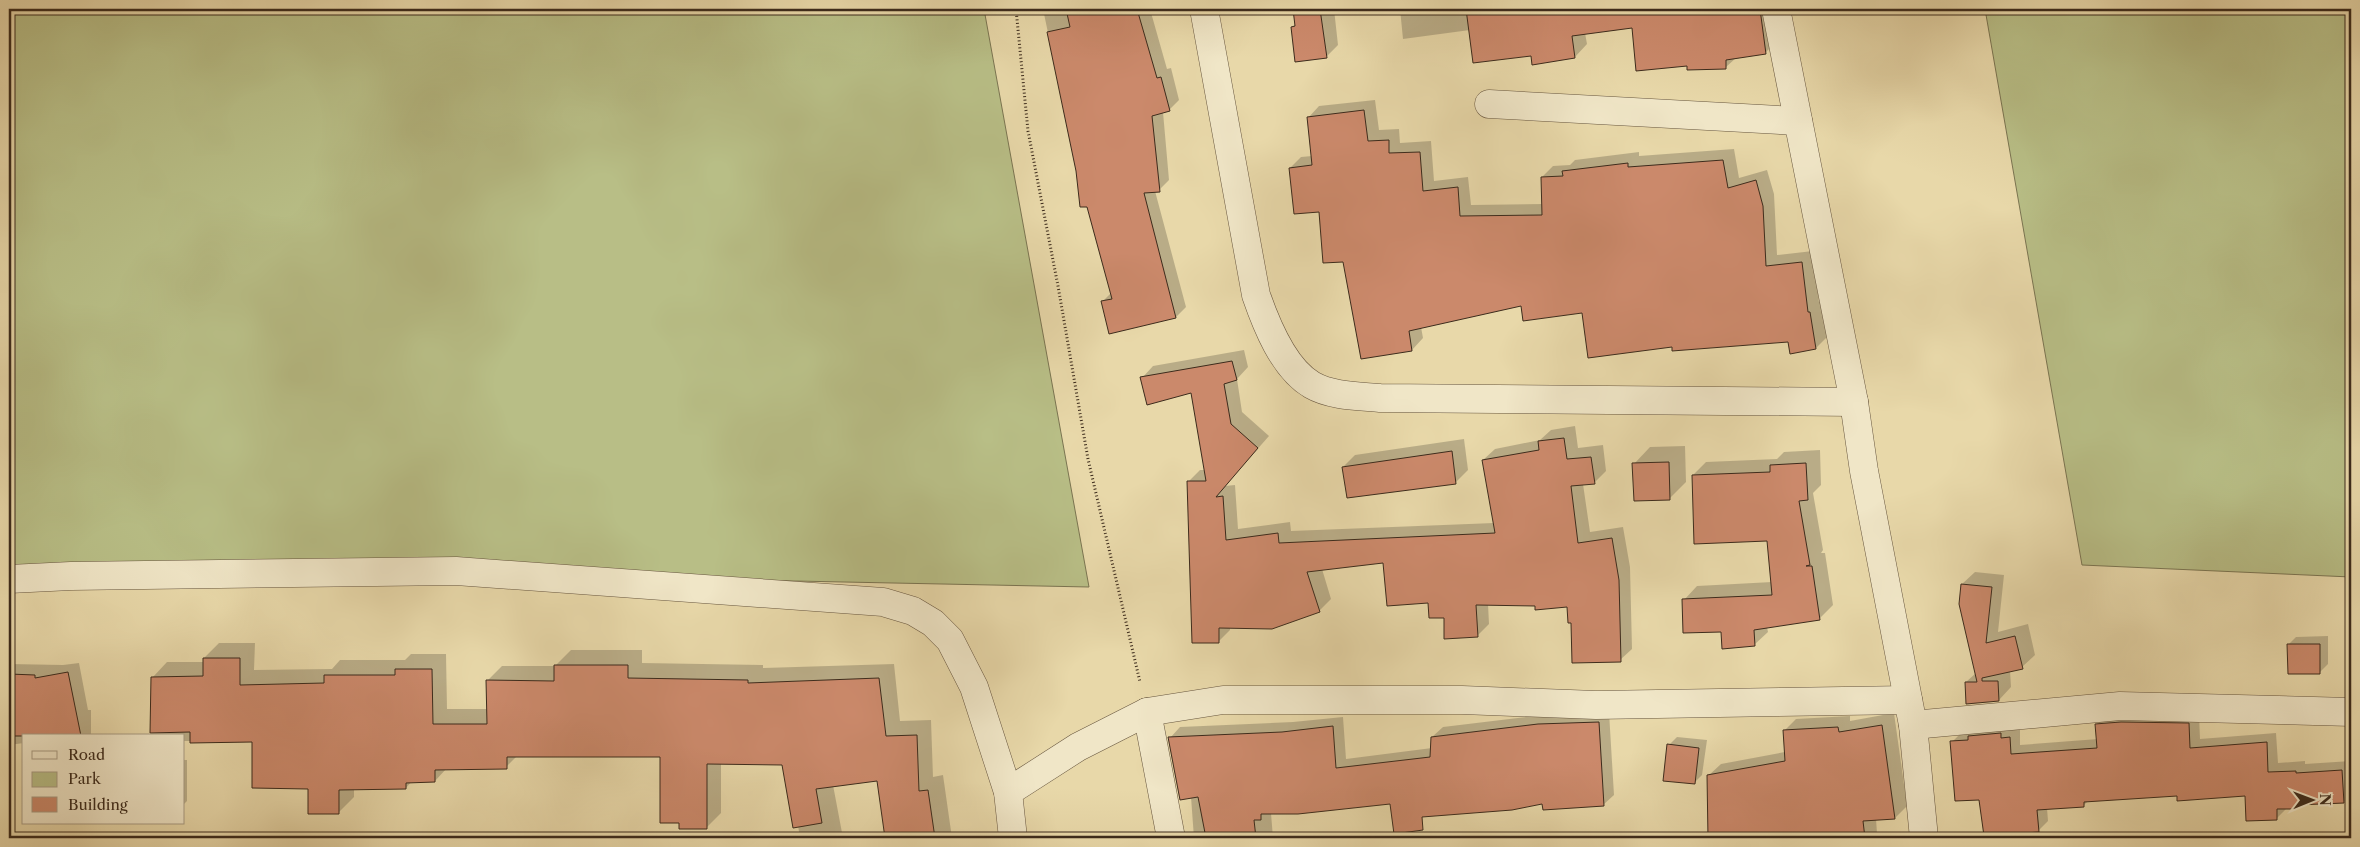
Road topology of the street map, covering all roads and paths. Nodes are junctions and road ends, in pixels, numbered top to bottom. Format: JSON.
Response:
{"nodes":[{"id":1,"x":1016,"y":9,"type":"edge"},
{"id":2,"x":1204,"y":9,"type":"edge"},
{"id":3,"x":1776,"y":9,"type":"edge"},
{"id":4,"x":1489,"y":104,"type":"dead end"},
{"id":5,"x":1798,"y":121,"type":"junction"},
{"id":6,"x":1854,"y":402,"type":"junction"},
{"id":7,"x":9,"y":579,"type":"edge"},
{"id":8,"x":1147,"y":712,"type":"junction"},
{"id":9,"x":1910,"y":712,"type":"junction"},
{"id":10,"x":2351,"y":712,"type":"edge"},
{"id":11,"x":1008,"y":792,"type":"junction"},
{"id":12,"x":1013,"y":838,"type":"edge"},
{"id":13,"x":1171,"y":838,"type":"edge"},
{"id":14,"x":1924,"y":838,"type":"edge"}],
"edges":[{"from":1,"to":8,"type":"path"},
{"from":2,"to":6,"type":"street"},
{"from":3,"to":5,"type":"street"},
{"from":4,"to":5,"type":"street"},
{"from":5,"to":6,"type":"street"},
{"from":6,"to":9,"type":"street"},
{"from":7,"to":11,"type":"street"},
{"from":8,"to":9,"type":"street"},
{"from":8,"to":11,"type":"street"},
{"from":8,"to":13,"type":"street"},
{"from":9,"to":10,"type":"street"},
{"from":9,"to":14,"type":"street"},
{"from":11,"to":12,"type":"street"}]}
